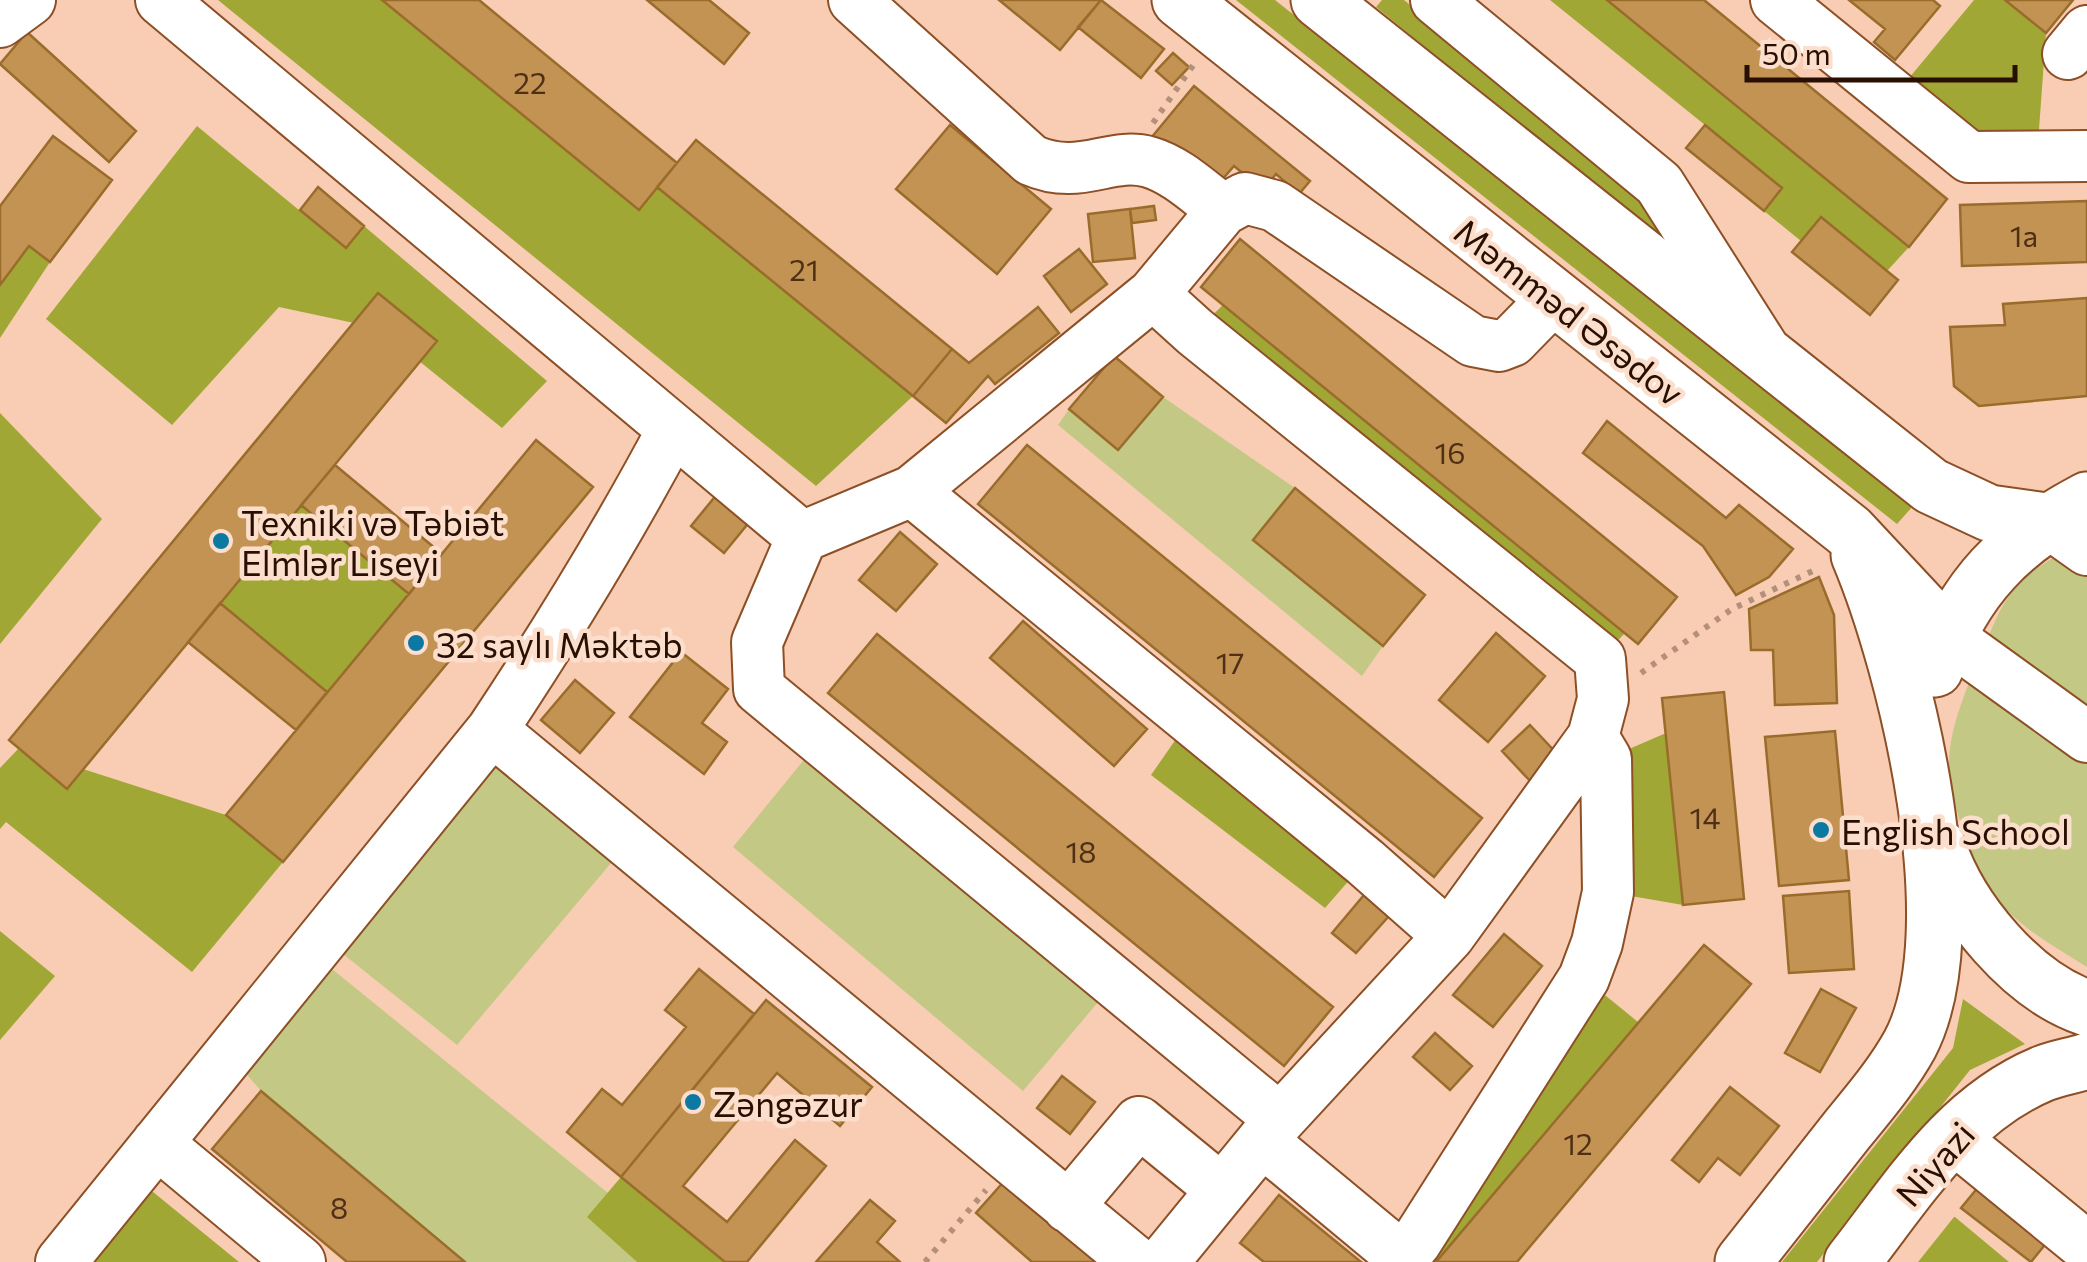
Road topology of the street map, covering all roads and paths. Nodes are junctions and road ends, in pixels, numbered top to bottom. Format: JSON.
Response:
{"nodes":[{"id":1,"x":30,"y":0,"type":"edge"},
{"id":2,"x":161,"y":0,"type":"edge"},
{"id":3,"x":854,"y":0,"type":"edge"},
{"id":4,"x":1180,"y":0,"type":"edge"},
{"id":5,"x":1319,"y":0,"type":"edge"},
{"id":6,"x":1436,"y":0,"type":"edge"},
{"id":7,"x":1776,"y":0,"type":"edge"},
{"id":8,"x":0,"y":22,"type":"edge"},
{"id":9,"x":2087,"y":156,"type":"edge"},
{"id":10,"x":1223,"y":210,"type":"junction"},
{"id":11,"x":1152,"y":294,"type":"junction"},
{"id":12,"x":1554,"y":298,"type":"junction"},
{"id":13,"x":1770,"y":358,"type":"junction"},
{"id":14,"x":673,"y":429,"type":"junction"},
{"id":15,"x":912,"y":490,"type":"junction"},
{"id":16,"x":2073,"y":524,"type":"edge"},
{"id":17,"x":802,"y":538,"type":"junction"},
{"id":18,"x":1834,"y":549,"type":"junction"},
{"id":19,"x":1947,"y":636,"type":"junction"},
{"id":20,"x":1598,"y":718,"type":"junction"},
{"id":21,"x":492,"y":730,"type":"junction"},
{"id":22,"x":2087,"y":737,"type":"edge"},
{"id":23,"x":1926,"y":809,"type":"junction"},
{"id":24,"x":1449,"y":936,"type":"junction"},
{"id":25,"x":2087,"y":1008,"type":"edge"},
{"id":26,"x":2087,"y":1062,"type":"edge"},
{"id":27,"x":1271,"y":1130,"type":"junction"},
{"id":28,"x":1951,"y":1136,"type":"junction"},
{"id":29,"x":158,"y":1143,"type":"junction"},
{"id":30,"x":1010,"y":1160,"type":"junction"},
{"id":31,"x":1222,"y":1190,"type":"junction"},
{"id":32,"x":1068,"y":1207,"type":"junction"},
{"id":33,"x":2087,"y":1247,"type":"edge"},
{"id":34,"x":1868,"y":1256,"type":"edge"},
{"id":35,"x":61,"y":1262,"type":"edge"},
{"id":36,"x":300,"y":1262,"type":"edge"},
{"id":37,"x":926,"y":1262,"type":"edge"},
{"id":38,"x":1136,"y":1262,"type":"edge"},
{"id":39,"x":1163,"y":1262,"type":"edge"},
{"id":40,"x":1743,"y":1262,"type":"edge"}],
"edges":[{"from":1,"to":8,"type":"lane"},
{"from":2,"to":14,"type":"lane"},
{"from":3,"to":10,"type":"lane"},
{"from":4,"to":12,"type":"main road","name":"Məmməd Əsədov"},
{"from":5,"to":13,"type":"main road"},
{"from":6,"to":13,"type":"lane"},
{"from":7,"to":9,"type":"lane"},
{"from":10,"to":11,"type":"lane"},
{"from":10,"to":12,"type":"lane"},
{"from":11,"to":15,"type":"lane"},
{"from":11,"to":20,"type":"lane"},
{"from":12,"to":18,"type":"main road","name":"Məmməd Əsədov"},
{"from":13,"to":16,"type":"main road"},
{"from":14,"to":17,"type":"lane"},
{"from":14,"to":21,"type":"lane"},
{"from":15,"to":17,"type":"lane"},
{"from":15,"to":24,"type":"lane"},
{"from":16,"to":19,"type":"main road"},
{"from":17,"to":27,"type":"lane"},
{"from":18,"to":19,"type":"main road","name":"Məmməd Əsədov"},
{"from":18,"to":20,"type":"path"},
{"from":18,"to":23,"type":"main road"},
{"from":19,"to":22,"type":"lane"},
{"from":19,"to":23,"type":"main road"},
{"from":20,"to":24,"type":"lane"},
{"from":20,"to":27,"type":"lane"},
{"from":21,"to":29,"type":"lane"},
{"from":21,"to":30,"type":"lane"},
{"from":23,"to":25,"type":"main road"},
{"from":23,"to":40,"type":"main road"},
{"from":24,"to":27,"type":"lane"},
{"from":26,"to":28,"type":"main road","name":"Niyazi"},
{"from":27,"to":31,"type":"lane"},
{"from":28,"to":33,"type":"lane"},
{"from":28,"to":34,"type":"main road","name":"Niyazi"},
{"from":29,"to":35,"type":"lane"},
{"from":29,"to":36,"type":"lane"},
{"from":30,"to":32,"type":"lane"},
{"from":30,"to":37,"type":"path"},
{"from":31,"to":32,"type":"lane"},
{"from":31,"to":39,"type":"lane"},
{"from":32,"to":38,"type":"lane"}]}
